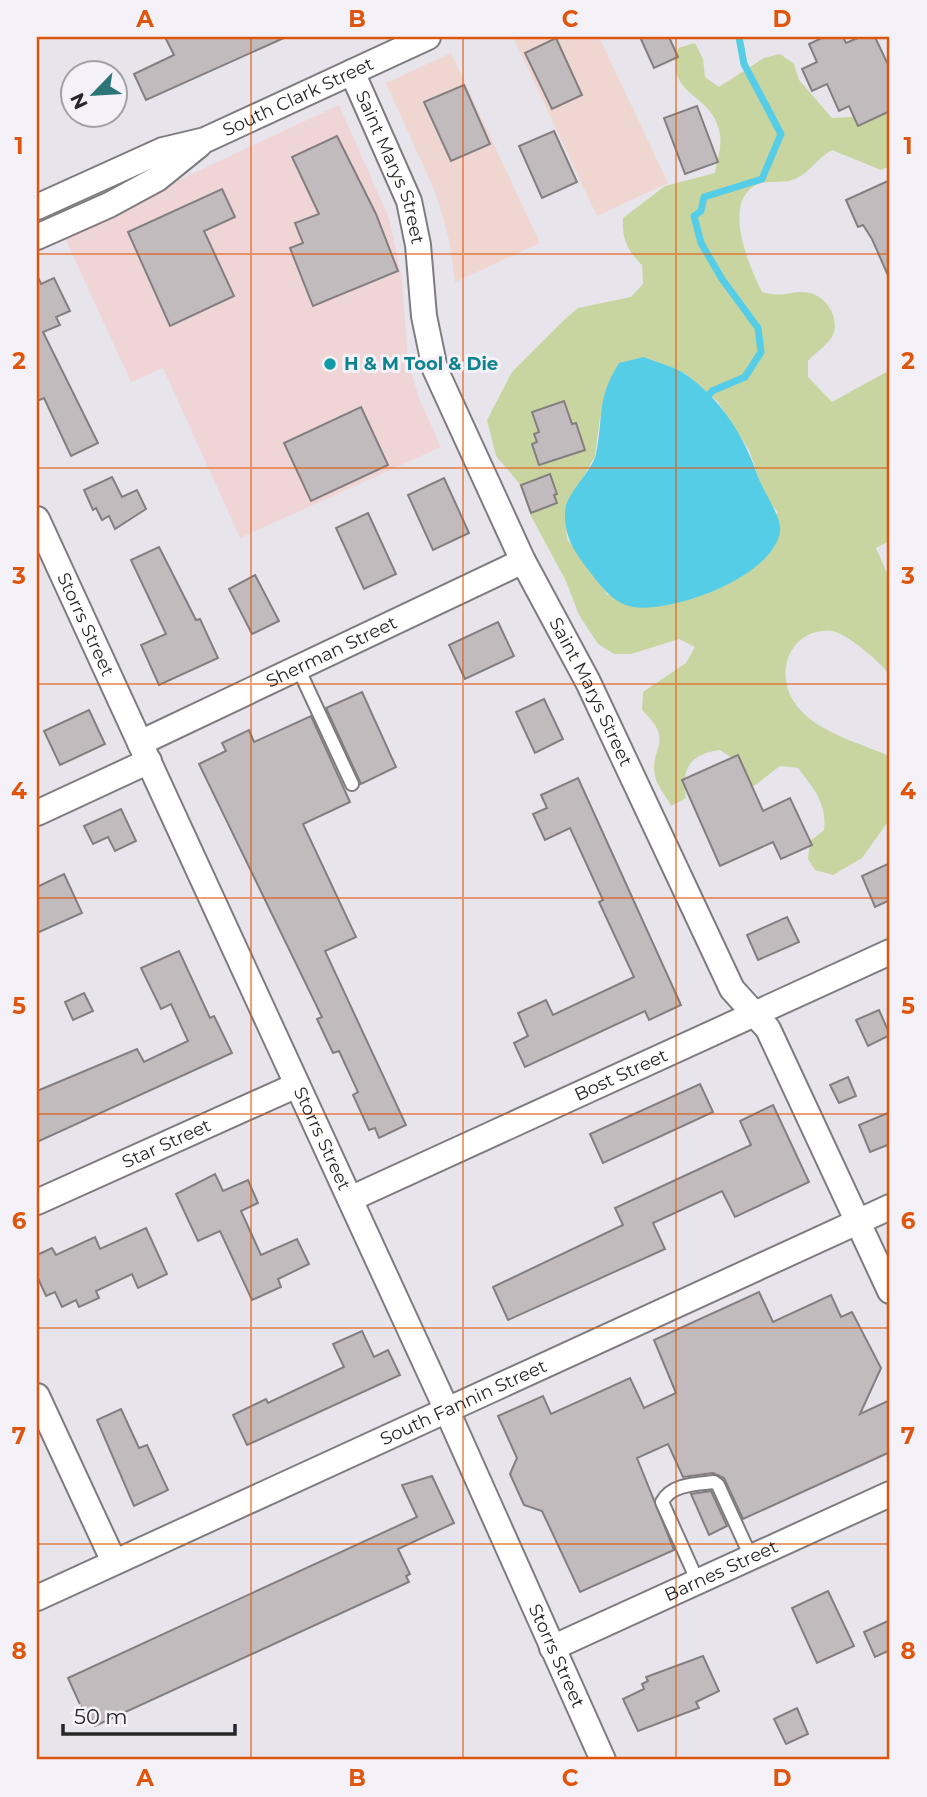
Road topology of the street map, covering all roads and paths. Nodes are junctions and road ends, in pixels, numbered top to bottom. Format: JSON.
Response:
{"nodes":[{"id":1,"x":428,"y":37,"type":"edge"},
{"id":2,"x":352,"y":72,"type":"junction"},
{"id":3,"x":205,"y":140,"type":"junction"},
{"id":4,"x":37,"y":207,"type":"edge"},
{"id":5,"x":37,"y":237,"type":"edge"},
{"id":6,"x":37,"y":519,"type":"edge"},
{"id":7,"x":523,"y":561,"type":"junction"},
{"id":8,"x":298,"y":668,"type":"junction"},
{"id":9,"x":145,"y":752,"type":"junction"},
{"id":10,"x":352,"y":784,"type":"dead end"},
{"id":11,"x":37,"y":813,"type":"edge"},
{"id":12,"x":890,"y":951,"type":"edge"},
{"id":13,"x":754,"y":1014,"type":"junction"},
{"id":14,"x":297,"y":1085,"type":"junction"},
{"id":15,"x":350,"y":1199,"type":"junction"},
{"id":16,"x":37,"y":1202,"type":"edge"},
{"id":17,"x":890,"y":1207,"type":"edge"},
{"id":18,"x":857,"y":1222,"type":"junction"},
{"id":19,"x":890,"y":1291,"type":"edge"},
{"id":20,"x":37,"y":1396,"type":"edge"},
{"id":21,"x":447,"y":1412,"type":"junction"},
{"id":22,"x":890,"y":1494,"type":"edge"},
{"id":23,"x":751,"y":1557,"type":"junction"},
{"id":24,"x":114,"y":1562,"type":"junction"},
{"id":25,"x":698,"y":1582,"type":"junction"},
{"id":26,"x":37,"y":1598,"type":"edge"},
{"id":27,"x":552,"y":1648,"type":"junction"},
{"id":28,"x":603,"y":1760,"type":"edge"}],
"edges":[{"from":1,"to":2,"type":"street","name":"South Clark Street"},
{"from":2,"to":3,"type":"street","name":"South Clark Street"},
{"from":2,"to":7,"type":"street","name":"Saint Marys Street"},
{"from":3,"to":4,"type":"street","name":"South Clark Street"},
{"from":3,"to":5,"type":"street","name":"South Clark Street"},
{"from":6,"to":9,"type":"street","name":"Storrs Street"},
{"from":7,"to":8,"type":"street","name":"Sherman Street"},
{"from":7,"to":13,"type":"street","name":"Saint Marys Street"},
{"from":8,"to":9,"type":"street","name":"Sherman Street"},
{"from":8,"to":10,"type":"lane"},
{"from":9,"to":11,"type":"street","name":"Sherman Street"},
{"from":9,"to":14,"type":"street","name":"Storrs Street"},
{"from":12,"to":13,"type":"street","name":"Bost Street"},
{"from":13,"to":15,"type":"street","name":"Bost Street"},
{"from":13,"to":18,"type":"street","name":"Saint Marys Street"},
{"from":14,"to":15,"type":"street","name":"Storrs Street"},
{"from":14,"to":16,"type":"street","name":"Star Street"},
{"from":15,"to":21,"type":"street","name":"Storrs Street"},
{"from":17,"to":18,"type":"street","name":"South Fannin Street"},
{"from":18,"to":19,"type":"street","name":"Saint Marys Street"},
{"from":18,"to":21,"type":"street","name":"South Fannin Street"},
{"from":20,"to":24,"type":"street"},
{"from":21,"to":24,"type":"street","name":"South Fannin Street"},
{"from":21,"to":27,"type":"street","name":"Storrs Street"},
{"from":22,"to":23,"type":"street","name":"Barnes Street"},
{"from":23,"to":25,"type":"street","name":"Barnes Street"},
{"from":23,"to":25,"type":"lane"},
{"from":24,"to":26,"type":"street","name":"South Fannin Street"},
{"from":25,"to":27,"type":"street","name":"Barnes Street"},
{"from":27,"to":28,"type":"street","name":"Storrs Street"}]}
